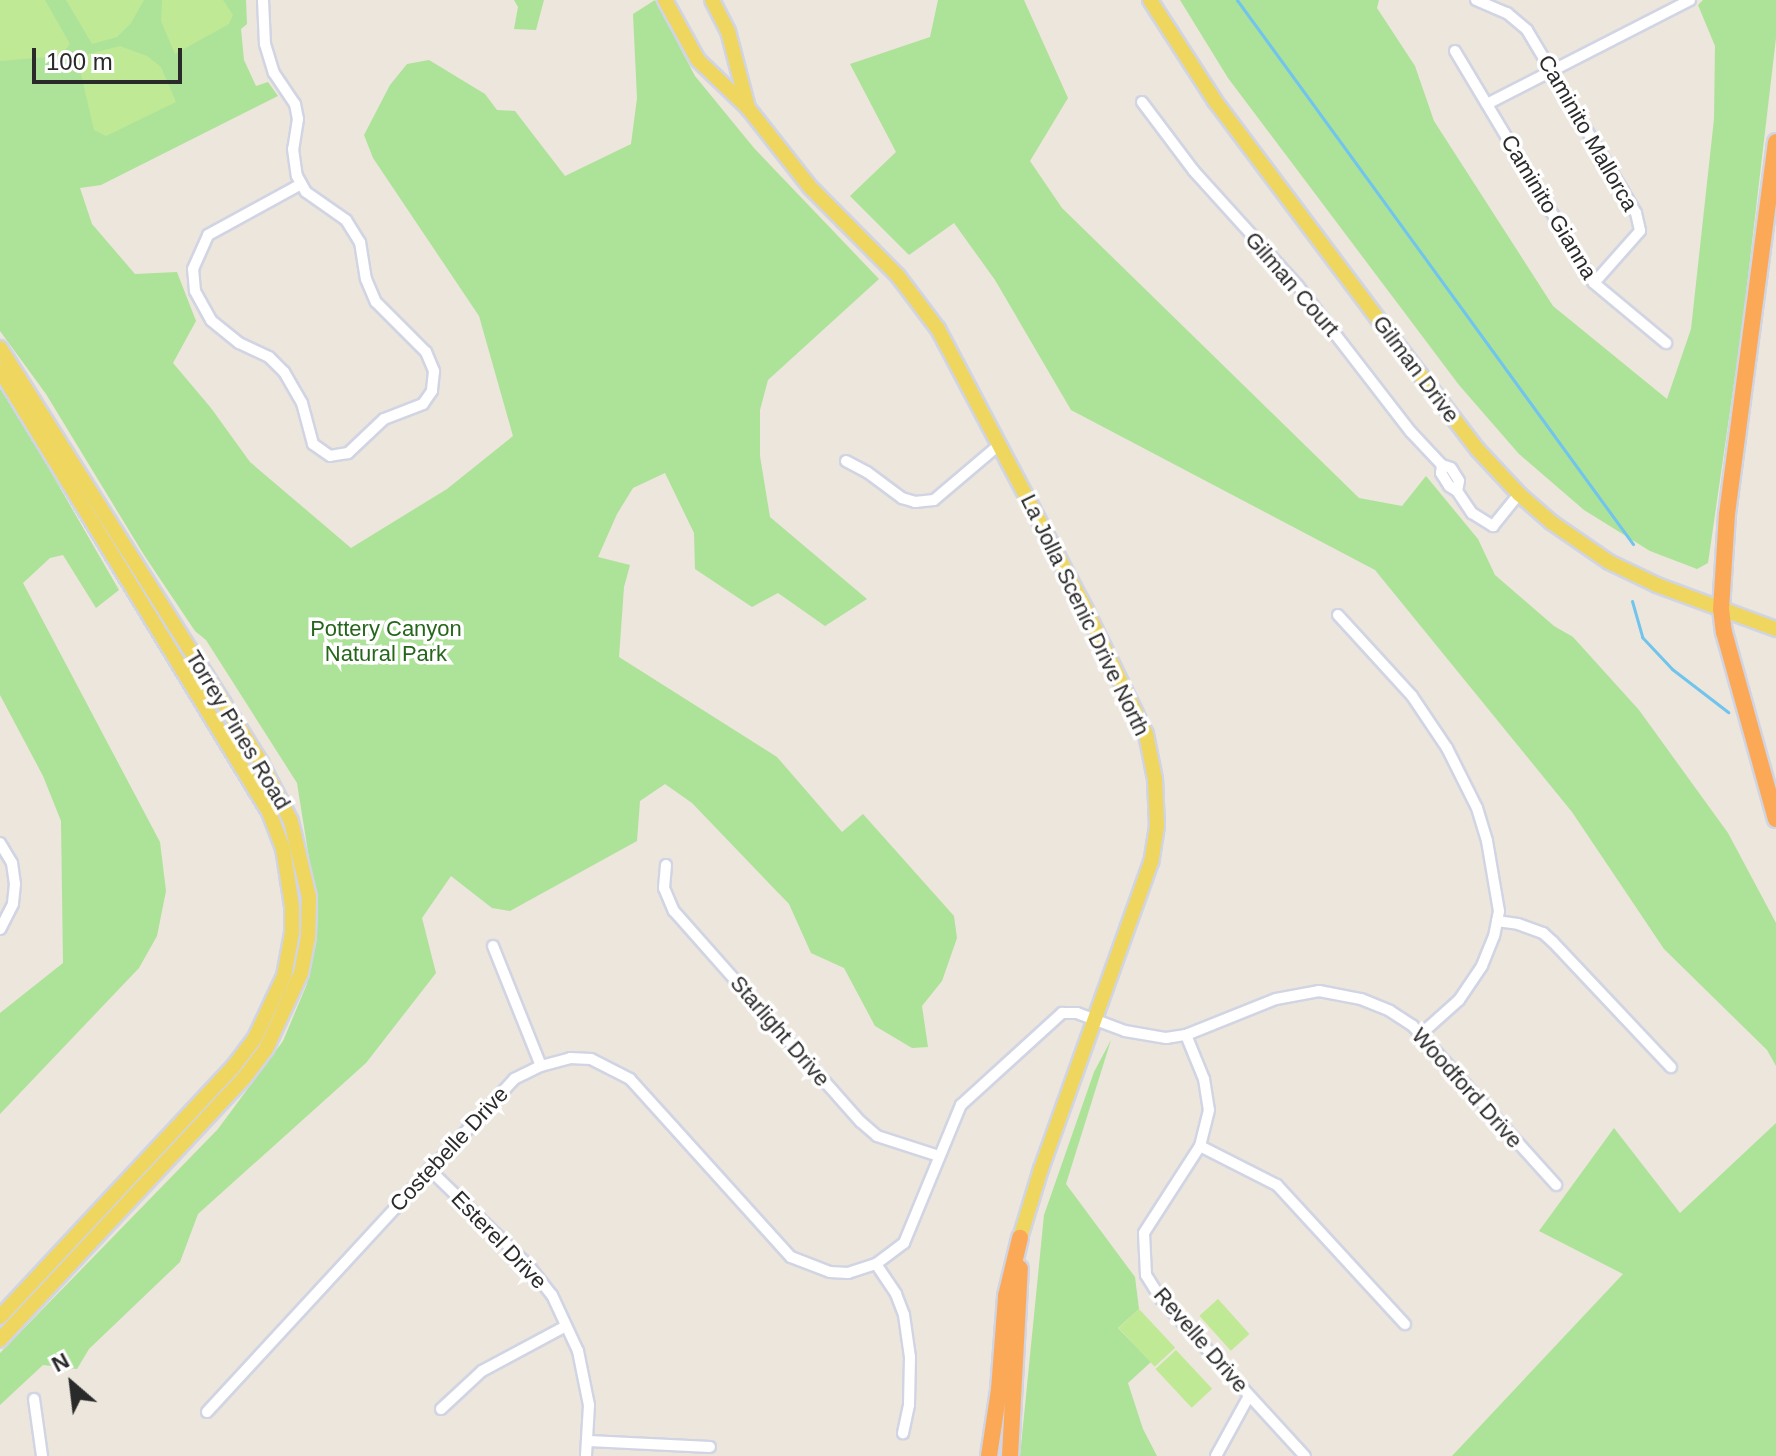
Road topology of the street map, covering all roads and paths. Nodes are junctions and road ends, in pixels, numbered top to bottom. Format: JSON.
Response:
{"nodes":[{"id":1,"x":263,"y":0,"type":"edge"},
{"id":2,"x":665,"y":0,"type":"edge"},
{"id":3,"x":712,"y":0,"type":"edge"},
{"id":4,"x":1150,"y":0,"type":"edge"},
{"id":5,"x":1476,"y":0,"type":"edge"},
{"id":6,"x":1690,"y":0,"type":"edge"},
{"id":7,"x":1455,"y":51,"type":"dead end"},
{"id":8,"x":1550,"y":69,"type":"junction"},
{"id":9,"x":1142,"y":102,"type":"dead end"},
{"id":10,"x":1487,"y":104,"type":"junction"},
{"id":11,"x":748,"y":108,"type":"junction"},
{"id":12,"x":1776,"y":142,"type":"edge"},
{"id":13,"x":301,"y":184,"type":"junction"},
{"id":14,"x":1594,"y":283,"type":"junction"},
{"id":15,"x":1666,"y":343,"type":"dead end"},
{"id":16,"x":0,"y":348,"type":"edge"},
{"id":17,"x":0,"y":370,"type":"edge"},
{"id":18,"x":1000,"y":444,"type":"junction"},
{"id":19,"x":846,"y":461,"type":"dead end"},
{"id":20,"x":1519,"y":494,"type":"junction"},
{"id":21,"x":1721,"y":609,"type":"junction"},
{"id":22,"x":1338,"y":615,"type":"dead end"},
{"id":23,"x":1776,"y":629,"type":"edge"},
{"id":24,"x":1776,"y":819,"type":"edge"},
{"id":25,"x":0,"y":843,"type":"edge"},
{"id":26,"x":666,"y":865,"type":"dead end"},
{"id":27,"x":1497,"y":921,"type":"junction"},
{"id":28,"x":1,"y":927,"type":"edge"},
{"id":29,"x":493,"y":946,"type":"dead end"},
{"id":30,"x":1094,"y":1018,"type":"junction"},
{"id":31,"x":1421,"y":1034,"type":"junction"},
{"id":32,"x":1186,"y":1035,"type":"junction"},
{"id":33,"x":541,"y":1066,"type":"junction"},
{"id":34,"x":1671,"y":1067,"type":"dead end"},
{"id":35,"x":1200,"y":1146,"type":"junction"},
{"id":36,"x":939,"y":1156,"type":"junction"},
{"id":37,"x":429,"y":1169,"type":"junction"},
{"id":38,"x":1556,"y":1185,"type":"dead end"},
{"id":39,"x":1020,"y":1238,"type":"junction"},
{"id":40,"x":876,"y":1264,"type":"junction"},
{"id":41,"x":0,"y":1317,"type":"edge"},
{"id":42,"x":1405,"y":1324,"type":"dead end"},
{"id":43,"x":566,"y":1326,"type":"junction"},
{"id":44,"x":0,"y":1340,"type":"edge"},
{"id":45,"x":1249,"y":1396,"type":"junction"},
{"id":46,"x":34,"y":1399,"type":"dead end"},
{"id":47,"x":441,"y":1409,"type":"dead end"},
{"id":48,"x":207,"y":1412,"type":"dead end"},
{"id":49,"x":903,"y":1433,"type":"dead end"},
{"id":50,"x":589,"y":1441,"type":"junction"},
{"id":51,"x":710,"y":1447,"type":"dead end"},
{"id":52,"x":42,"y":1456,"type":"edge"},
{"id":53,"x":586,"y":1456,"type":"edge"},
{"id":54,"x":989,"y":1456,"type":"edge"},
{"id":55,"x":1010,"y":1456,"type":"edge"},
{"id":56,"x":1216,"y":1456,"type":"edge"},
{"id":57,"x":1305,"y":1456,"type":"edge"}],
"edges":[{"from":1,"to":13,"type":"street"},
{"from":2,"to":11,"type":"main road","name":"La Jolla Scenic Drive North"},
{"from":3,"to":11,"type":"main road","name":"La Jolla Scenic Drive North"},
{"from":4,"to":20,"type":"main road","name":"Gilman Drive"},
{"from":5,"to":8,"type":"street","name":"Caminito Mallorca"},
{"from":6,"to":8,"type":"street"},
{"from":7,"to":10,"type":"street","name":"Caminito Gianna"},
{"from":8,"to":10,"type":"street"},
{"from":8,"to":14,"type":"street","name":"Caminito Mallorca"},
{"from":9,"to":20,"type":"street","name":"Gilman Court"},
{"from":10,"to":14,"type":"street","name":"Caminito Gianna"},
{"from":11,"to":18,"type":"main road","name":"La Jolla Scenic Drive North"},
{"from":12,"to":21,"type":"highway"},
{"from":13,"to":13,"type":"street"},
{"from":14,"to":15,"type":"street","name":"Caminito Gianna"},
{"from":16,"to":44,"type":"main road","name":"Torrey Pines Road"},
{"from":17,"to":41,"type":"main road","name":"Torrey Pines Road"},
{"from":18,"to":19,"type":"street"},
{"from":18,"to":30,"type":"main road","name":"La Jolla Scenic Drive North"},
{"from":20,"to":21,"type":"main road","name":"Gilman Drive"},
{"from":21,"to":23,"type":"main road","name":"Gilman Drive"},
{"from":21,"to":24,"type":"highway"},
{"from":22,"to":27,"type":"street"},
{"from":25,"to":28,"type":"street"},
{"from":26,"to":36,"type":"street","name":"Starlight Drive"},
{"from":27,"to":31,"type":"street"},
{"from":27,"to":34,"type":"street"},
{"from":29,"to":33,"type":"street"},
{"from":30,"to":32,"type":"street","name":"Woodford Drive"},
{"from":30,"to":36,"type":"street","name":"Woodford Drive"},
{"from":30,"to":39,"type":"main road","name":"La Jolla Scenic Drive North"},
{"from":31,"to":32,"type":"street","name":"Woodford Drive"},
{"from":31,"to":38,"type":"street","name":"Woodford Drive"},
{"from":32,"to":35,"type":"street","name":"Revelle Drive"},
{"from":33,"to":37,"type":"street","name":"Costebelle Drive"},
{"from":33,"to":40,"type":"street","name":"Costebelle Drive"},
{"from":35,"to":42,"type":"street"},
{"from":35,"to":45,"type":"street","name":"Revelle Drive"},
{"from":36,"to":40,"type":"street","name":"Woodford Drive"},
{"from":37,"to":43,"type":"street","name":"Esterel Drive"},
{"from":37,"to":48,"type":"street","name":"Costebelle Drive"},
{"from":39,"to":54,"type":"highway"},
{"from":39,"to":55,"type":"highway"},
{"from":40,"to":49,"type":"street"},
{"from":43,"to":47,"type":"street"},
{"from":43,"to":50,"type":"street","name":"Esterel Drive"},
{"from":45,"to":56,"type":"street"},
{"from":45,"to":57,"type":"street","name":"Revelle Drive"},
{"from":46,"to":52,"type":"street"},
{"from":50,"to":51,"type":"street"},
{"from":50,"to":53,"type":"street","name":"Esterel Drive"}]}
